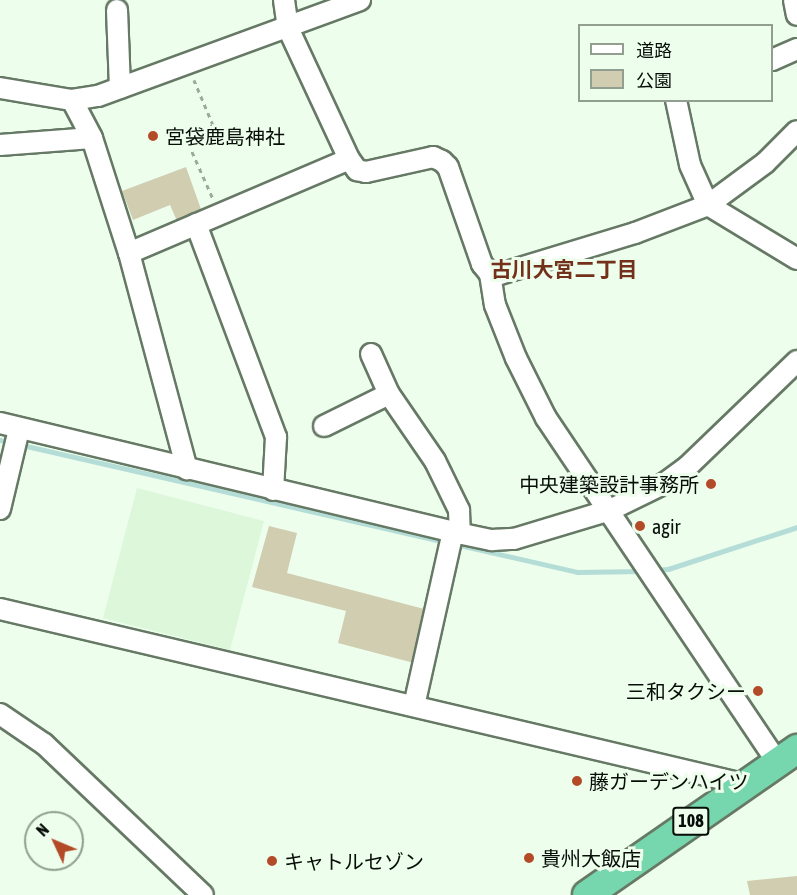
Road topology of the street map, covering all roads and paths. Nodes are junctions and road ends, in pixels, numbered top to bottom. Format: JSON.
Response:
{"nodes":[{"id":1,"x":284,"y":0,"type":"edge"},
{"id":2,"x":360,"y":0,"type":"edge"},
{"id":3,"x":794,"y":0,"type":"edge"},
{"id":4,"x":117,"y":10,"type":"dead end"},
{"id":5,"x":797,"y":15,"type":"edge"},
{"id":6,"x":288,"y":28,"type":"junction"},
{"id":7,"x":797,"y":49,"type":"edge"},
{"id":8,"x":773,"y":59,"type":"edge"},
{"id":9,"x":187,"y":64,"type":"junction"},
{"id":10,"x":0,"y":88,"type":"edge"},
{"id":11,"x":120,"y":88,"type":"junction"},
{"id":12,"x":72,"y":100,"type":"junction"},
{"id":13,"x":676,"y":102,"type":"edge"},
{"id":14,"x":181,"y":127,"type":"dead end"},
{"id":15,"x":797,"y":131,"type":"edge"},
{"id":16,"x":185,"y":136,"type":"junction"},
{"id":17,"x":92,"y":138,"type":"junction"},
{"id":18,"x":0,"y":145,"type":"edge"},
{"id":19,"x":349,"y":159,"type":"junction"},
{"id":20,"x":708,"y":206,"type":"junction"},
{"id":21,"x":219,"y":214,"type":"junction"},
{"id":22,"x":196,"y":224,"type":"junction"},
{"id":23,"x":129,"y":253,"type":"junction"},
{"id":24,"x":797,"y":259,"type":"edge"},
{"id":25,"x":490,"y":274,"type":"junction"},
{"id":26,"x":371,"y":354,"type":"dead end"},
{"id":27,"x":797,"y":361,"type":"edge"},
{"id":28,"x":389,"y":394,"type":"junction"},
{"id":29,"x":0,"y":423,"type":"edge"},
{"id":30,"x":324,"y":426,"type":"dead end"},
{"id":31,"x":17,"y":440,"type":"junction"},
{"id":32,"x":187,"y":469,"type":"junction"},
{"id":33,"x":273,"y":490,"type":"junction"},
{"id":34,"x":0,"y":510,"type":"edge"},
{"id":35,"x":610,"y":510,"type":"junction"},
{"id":36,"x":454,"y":538,"type":"junction"},
{"id":37,"x":0,"y":609,"type":"edge"},
{"id":38,"x":414,"y":706,"type":"junction"},
{"id":39,"x":0,"y":714,"type":"edge"},
{"id":40,"x":787,"y":756,"type":"edge"},
{"id":41,"x":743,"y":784,"type":"junction"},
{"id":42,"x":203,"y":895,"type":"edge"},
{"id":43,"x":587,"y":895,"type":"edge"}],
"edges":[{"from":1,"to":6,"type":"street"},
{"from":2,"to":6,"type":"street"},
{"from":3,"to":5,"type":"street"},
{"from":4,"to":11,"type":"street"},
{"from":6,"to":9,"type":"street"},
{"from":6,"to":19,"type":"street"},
{"from":7,"to":8,"type":"street"},
{"from":9,"to":11,"type":"street"},
{"from":9,"to":16,"type":"path"},
{"from":10,"to":12,"type":"street"},
{"from":11,"to":12,"type":"street"},
{"from":12,"to":17,"type":"street"},
{"from":13,"to":20,"type":"street"},
{"from":14,"to":16,"type":"path"},
{"from":15,"to":20,"type":"street"},
{"from":16,"to":21,"type":"path"},
{"from":17,"to":18,"type":"street"},
{"from":17,"to":23,"type":"street"},
{"from":19,"to":21,"type":"street"},
{"from":19,"to":25,"type":"street"},
{"from":20,"to":24,"type":"street"},
{"from":20,"to":25,"type":"street"},
{"from":21,"to":22,"type":"street"},
{"from":22,"to":23,"type":"street"},
{"from":22,"to":33,"type":"street"},
{"from":23,"to":32,"type":"street"},
{"from":25,"to":35,"type":"street"},
{"from":26,"to":28,"type":"street"},
{"from":27,"to":35,"type":"street"},
{"from":28,"to":30,"type":"street"},
{"from":28,"to":36,"type":"street"},
{"from":29,"to":31,"type":"street"},
{"from":31,"to":32,"type":"street"},
{"from":31,"to":34,"type":"street"},
{"from":32,"to":33,"type":"street"},
{"from":33,"to":36,"type":"street"},
{"from":35,"to":36,"type":"street"},
{"from":35,"to":40,"type":"street"},
{"from":36,"to":38,"type":"street"},
{"from":37,"to":38,"type":"street"},
{"from":38,"to":41,"type":"street"},
{"from":39,"to":42,"type":"street"},
{"from":40,"to":41,"type":"highway","number":"108"},
{"from":41,"to":43,"type":"highway","number":"108"}]}
